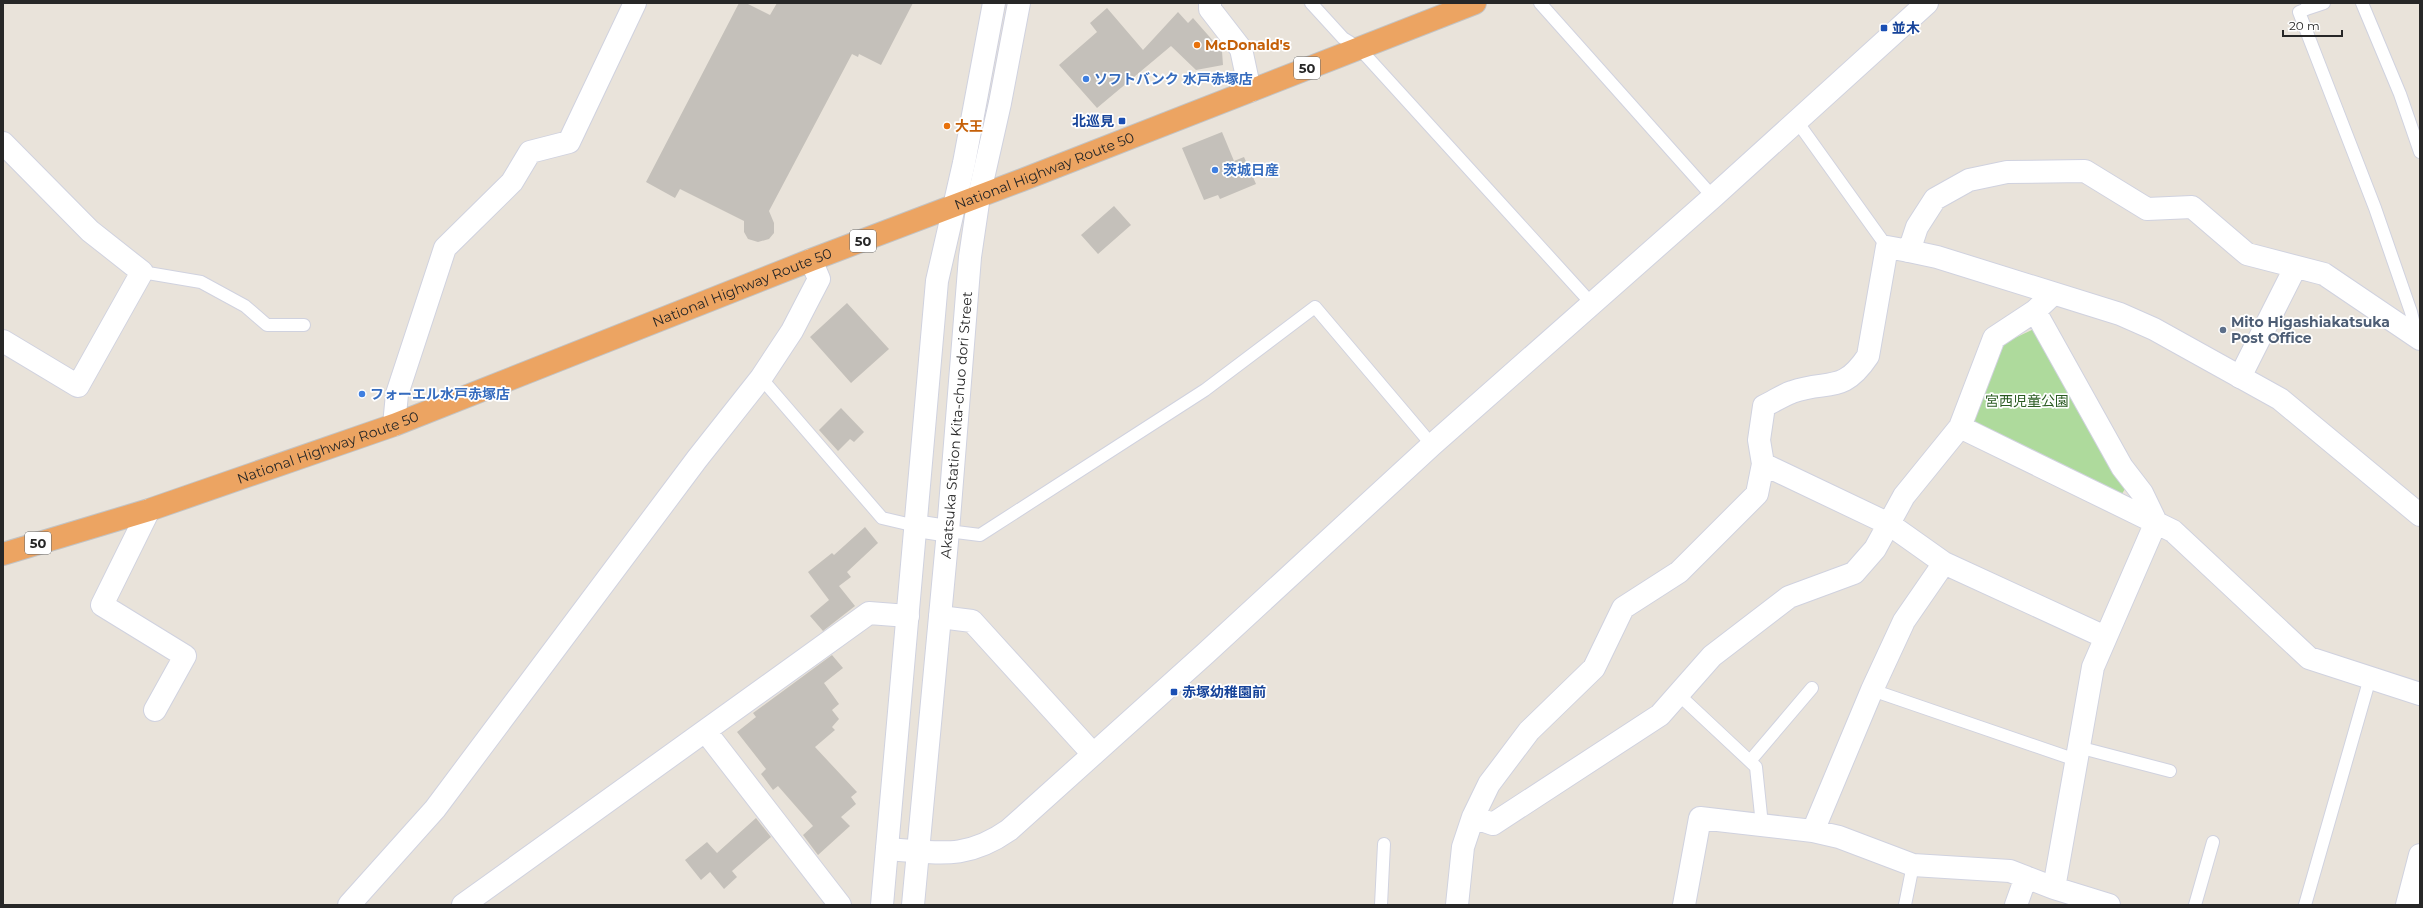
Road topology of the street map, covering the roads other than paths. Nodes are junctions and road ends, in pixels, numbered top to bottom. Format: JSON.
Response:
{"nodes":[{"id":1,"x":635,"y":3,"type":"edge"},
{"id":2,"x":994,"y":3,"type":"edge"},
{"id":3,"x":1019,"y":3,"type":"edge"},
{"id":4,"x":1210,"y":3,"type":"edge"},
{"id":5,"x":1311,"y":3,"type":"edge"},
{"id":6,"x":1475,"y":3,"type":"edge"},
{"id":7,"x":1540,"y":3,"type":"edge"},
{"id":8,"x":1927,"y":3,"type":"edge"},
{"id":9,"x":2324,"y":3,"type":"edge"},
{"id":10,"x":2362,"y":3,"type":"edge"},
{"id":11,"x":2308,"y":6,"type":"edge"},
{"id":12,"x":1359,"y":48,"type":"junction"},
{"id":13,"x":1250,"y":91,"type":"junction"},
{"id":14,"x":1796,"y":120,"type":"junction"},
{"id":15,"x":3,"y":143,"type":"edge"},
{"id":16,"x":2420,"y":152,"type":"edge"},
{"id":17,"x":979,"y":196,"type":"junction"},
{"id":18,"x":1713,"y":197,"type":"junction"},
{"id":19,"x":954,"y":206,"type":"junction"},
{"id":20,"x":1887,"y":247,"type":"junction"},
{"id":21,"x":1909,"y":251,"type":"junction"},
{"id":22,"x":811,"y":260,"type":"junction"},
{"id":23,"x":2295,"y":268,"type":"junction"},
{"id":24,"x":142,"y":272,"type":"junction"},
{"id":25,"x":2053,"y":294,"type":"junction"},
{"id":26,"x":1592,"y":304,"type":"junction"},
{"id":27,"x":2035,"y":311,"type":"junction"},
{"id":28,"x":304,"y":325,"type":"dead end"},
{"id":29,"x":2419,"y":339,"type":"edge"},
{"id":30,"x":3,"y":341,"type":"edge"},
{"id":31,"x":2240,"y":377,"type":"junction"},
{"id":32,"x":761,"y":378,"type":"junction"},
{"id":33,"x":394,"y":426,"type":"junction"},
{"id":34,"x":1960,"y":428,"type":"junction"},
{"id":35,"x":1432,"y":445,"type":"junction"},
{"id":36,"x":1763,"y":464,"type":"junction"},
{"id":37,"x":149,"y":510,"type":"junction"},
{"id":38,"x":2420,"y":515,"type":"edge"},
{"id":39,"x":2156,"y":522,"type":"junction"},
{"id":40,"x":1889,"y":524,"type":"junction"},
{"id":41,"x":916,"y":526,"type":"junction"},
{"id":42,"x":948,"y":531,"type":"junction"},
{"id":43,"x":3,"y":554,"type":"edge"},
{"id":44,"x":1944,"y":563,"type":"junction"},
{"id":45,"x":908,"y":616,"type":"junction"},
{"id":46,"x":940,"y":618,"type":"junction"},
{"id":47,"x":2105,"y":637,"type":"junction"},
{"id":48,"x":2370,"y":678,"type":"junction"},
{"id":49,"x":1812,"y":688,"type":"dead end"},
{"id":50,"x":1872,"y":690,"type":"junction"},
{"id":51,"x":1678,"y":694,"type":"junction"},
{"id":52,"x":2420,"y":694,"type":"edge"},
{"id":53,"x":155,"y":710,"type":"dead end"},
{"id":54,"x":706,"y":732,"type":"junction"},
{"id":55,"x":1093,"y":754,"type":"junction"},
{"id":56,"x":2077,"y":754,"type":"junction"},
{"id":57,"x":1750,"y":762,"type":"junction"},
{"id":58,"x":2170,"y":772,"type":"dead end"},
{"id":59,"x":1472,"y":817,"type":"junction"},
{"id":60,"x":1762,"y":825,"type":"junction"},
{"id":61,"x":1813,"y":831,"type":"junction"},
{"id":62,"x":2213,"y":842,"type":"dead end"},
{"id":63,"x":1384,"y":844,"type":"dead end"},
{"id":64,"x":887,"y":849,"type":"junction"},
{"id":65,"x":918,"y":851,"type":"junction"},
{"id":66,"x":2420,"y":855,"type":"edge"},
{"id":67,"x":1913,"y":865,"type":"junction"},
{"id":68,"x":2026,"y":877,"type":"junction"},
{"id":69,"x":2054,"y":888,"type":"junction"},
{"id":70,"x":349,"y":905,"type":"edge"},
{"id":71,"x":463,"y":905,"type":"edge"},
{"id":72,"x":840,"y":905,"type":"edge"},
{"id":73,"x":882,"y":905,"type":"edge"},
{"id":74,"x":913,"y":905,"type":"edge"},
{"id":75,"x":1381,"y":905,"type":"edge"},
{"id":76,"x":1457,"y":905,"type":"edge"},
{"id":77,"x":1684,"y":905,"type":"edge"},
{"id":78,"x":1905,"y":905,"type":"edge"},
{"id":79,"x":2016,"y":905,"type":"edge"},
{"id":80,"x":2108,"y":905,"type":"edge"},
{"id":81,"x":2195,"y":905,"type":"edge"},
{"id":82,"x":2305,"y":905,"type":"edge"},
{"id":83,"x":2407,"y":905,"type":"edge"}],
"edges":[{"from":1,"to":33,"type":"street"},
{"from":2,"to":19,"type":"street"},
{"from":3,"to":17,"type":"street","name":"Akatsuka Station Kita-chuo dori Street"},
{"from":4,"to":13,"type":"street"},
{"from":5,"to":12,"type":"lane"},
{"from":6,"to":12,"type":"highway","name":"National Highway Route 50","number":"50"},
{"from":7,"to":18,"type":"lane"},
{"from":8,"to":14,"type":"street"},
{"from":9,"to":11,"type":"lane"},
{"from":10,"to":16,"type":"lane"},
{"from":11,"to":29,"type":"lane"},
{"from":12,"to":13,"type":"highway","name":"National Highway Route 50","number":"50"},
{"from":12,"to":26,"type":"lane"},
{"from":13,"to":17,"type":"highway","name":"National Highway Route 50","number":"50"},
{"from":14,"to":18,"type":"street"},
{"from":14,"to":20,"type":"lane"},
{"from":15,"to":24,"type":"street"},
{"from":17,"to":19,"type":"highway","name":"National Highway Route 50","number":"50"},
{"from":17,"to":42,"type":"street","name":"Akatsuka Station Kita-chuo dori Street"},
{"from":18,"to":26,"type":"street"},
{"from":19,"to":22,"type":"highway","name":"National Highway Route 50","number":"50"},
{"from":19,"to":41,"type":"street"},
{"from":20,"to":21,"type":"street"},
{"from":20,"to":36,"type":"street"},
{"from":21,"to":23,"type":"street"},
{"from":21,"to":25,"type":"street"},
{"from":22,"to":32,"type":"street"},
{"from":22,"to":33,"type":"highway","name":"National Highway Route 50","number":"50"},
{"from":23,"to":29,"type":"street"},
{"from":23,"to":31,"type":"street"},
{"from":24,"to":28,"type":"lane"},
{"from":24,"to":30,"type":"street"},
{"from":25,"to":27,"type":"street"},
{"from":25,"to":31,"type":"street"},
{"from":26,"to":35,"type":"street"},
{"from":27,"to":34,"type":"street"},
{"from":27,"to":39,"type":"street"},
{"from":31,"to":38,"type":"street"},
{"from":32,"to":41,"type":"lane"},
{"from":32,"to":70,"type":"street"},
{"from":33,"to":37,"type":"highway","name":"National Highway Route 50","number":"50"},
{"from":34,"to":39,"type":"street"},
{"from":34,"to":40,"type":"street"},
{"from":35,"to":42,"type":"lane"},
{"from":35,"to":55,"type":"street"},
{"from":36,"to":40,"type":"street"},
{"from":36,"to":59,"type":"street"},
{"from":37,"to":43,"type":"highway","name":"National Highway Route 50","number":"50"},
{"from":37,"to":53,"type":"street"},
{"from":39,"to":47,"type":"street"},
{"from":39,"to":48,"type":"street"},
{"from":40,"to":44,"type":"street"},
{"from":40,"to":51,"type":"street"},
{"from":41,"to":42,"type":"street"},
{"from":41,"to":45,"type":"street"},
{"from":42,"to":46,"type":"street","name":"Akatsuka Station Kita-chuo dori Street"},
{"from":44,"to":47,"type":"street"},
{"from":44,"to":50,"type":"street"},
{"from":45,"to":54,"type":"street"},
{"from":45,"to":64,"type":"street"},
{"from":46,"to":55,"type":"street"},
{"from":46,"to":65,"type":"street","name":"Akatsuka Station Kita-chuo dori Street"},
{"from":47,"to":56,"type":"street"},
{"from":48,"to":52,"type":"street"},
{"from":48,"to":82,"type":"lane"},
{"from":49,"to":57,"type":"lane"},
{"from":50,"to":56,"type":"lane"},
{"from":50,"to":61,"type":"street"},
{"from":51,"to":57,"type":"lane"},
{"from":51,"to":59,"type":"street"},
{"from":54,"to":71,"type":"street"},
{"from":54,"to":72,"type":"street"},
{"from":55,"to":65,"type":"street"},
{"from":56,"to":58,"type":"lane"},
{"from":56,"to":69,"type":"street"},
{"from":57,"to":60,"type":"lane"},
{"from":59,"to":76,"type":"street"},
{"from":60,"to":61,"type":"street"},
{"from":60,"to":77,"type":"street"},
{"from":61,"to":67,"type":"street"},
{"from":62,"to":81,"type":"lane"},
{"from":63,"to":75,"type":"lane"},
{"from":64,"to":65,"type":"street"},
{"from":64,"to":73,"type":"street"},
{"from":65,"to":74,"type":"street","name":"Akatsuka Station Kita-chuo dori Street"},
{"from":66,"to":83,"type":"street"},
{"from":67,"to":68,"type":"street"},
{"from":67,"to":78,"type":"lane"},
{"from":68,"to":69,"type":"street"},
{"from":68,"to":79,"type":"street"},
{"from":69,"to":80,"type":"street"}]}
